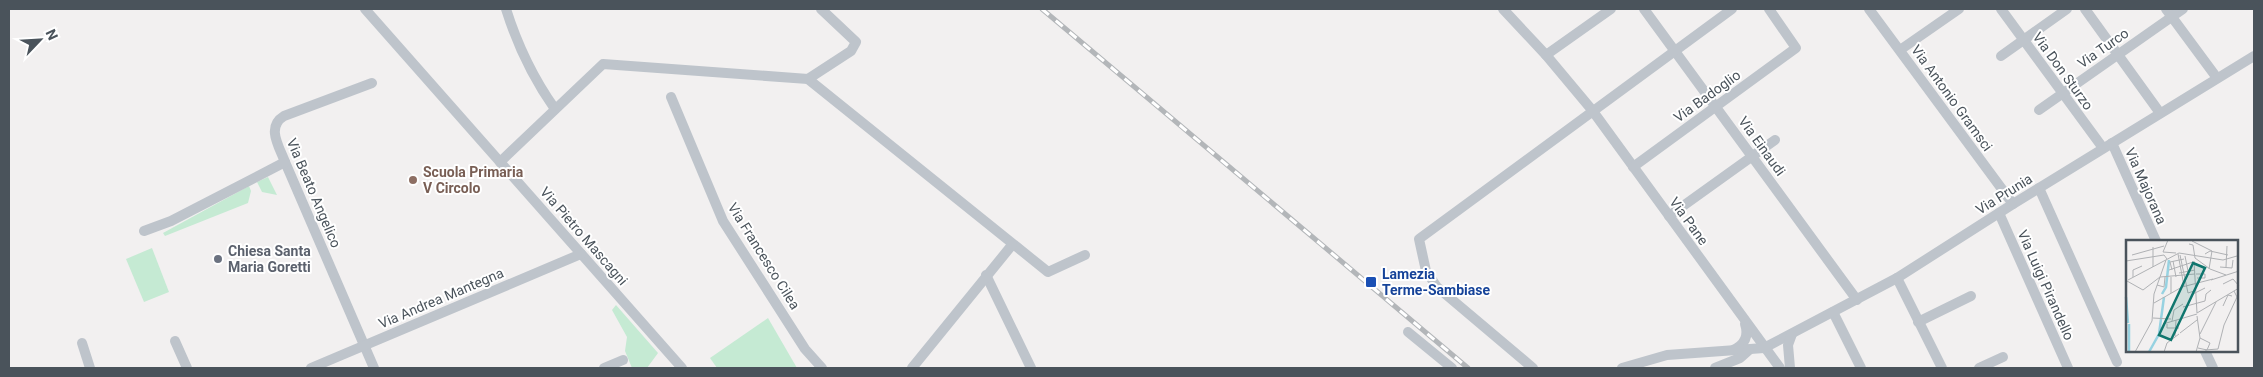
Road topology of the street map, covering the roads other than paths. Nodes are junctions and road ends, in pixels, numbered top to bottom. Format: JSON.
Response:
{"nodes":[{"id":1,"x":366,"y":9,"type":"edge"},
{"id":2,"x":506,"y":9,"type":"edge"},
{"id":3,"x":821,"y":9,"type":"edge"},
{"id":4,"x":1503,"y":9,"type":"edge"},
{"id":5,"x":1611,"y":9,"type":"edge"},
{"id":6,"x":1644,"y":9,"type":"edge"},
{"id":7,"x":1732,"y":9,"type":"edge"},
{"id":8,"x":1769,"y":9,"type":"edge"},
{"id":9,"x":1869,"y":9,"type":"edge"},
{"id":10,"x":1959,"y":9,"type":"edge"},
{"id":11,"x":2001,"y":9,"type":"edge"},
{"id":12,"x":2067,"y":9,"type":"edge"},
{"id":13,"x":2085,"y":9,"type":"edge"},
{"id":14,"x":2182,"y":9,"type":"edge"},
{"id":15,"x":2169,"y":12,"type":"edge"},
{"id":16,"x":2024,"y":39,"type":"junction"},
{"id":17,"x":1675,"y":50,"type":"junction"},
{"id":18,"x":1900,"y":50,"type":"junction"},
{"id":19,"x":2118,"y":54,"type":"junction"},
{"id":20,"x":1546,"y":55,"type":"junction"},
{"id":21,"x":2001,"y":56,"type":"dead end"},
{"id":22,"x":2254,"y":56,"type":"edge"},
{"id":23,"x":2216,"y":78,"type":"junction"},
{"id":24,"x":808,"y":79,"type":"junction"},
{"id":25,"x":372,"y":83,"type":"dead end"},
{"id":26,"x":2062,"y":93,"type":"junction"},
{"id":27,"x":671,"y":97,"type":"dead end"},
{"id":28,"x":1716,"y":106,"type":"junction"},
{"id":29,"x":555,"y":109,"type":"junction"},
{"id":30,"x":1592,"y":110,"type":"junction"},
{"id":31,"x":2039,"y":110,"type":"dead end"},
{"id":32,"x":2160,"y":113,"type":"junction"},
{"id":33,"x":1774,"y":140,"type":"dead end"},
{"id":34,"x":2107,"y":146,"type":"junction"},
{"id":35,"x":1752,"y":156,"type":"junction"},
{"id":36,"x":285,"y":162,"type":"junction"},
{"id":37,"x":500,"y":162,"type":"junction"},
{"id":38,"x":1633,"y":167,"type":"junction"},
{"id":39,"x":2039,"y":188,"type":"junction"},
{"id":40,"x":2013,"y":204,"type":"junction"},
{"id":41,"x":1999,"y":213,"type":"junction"},
{"id":42,"x":1669,"y":216,"type":"junction"},
{"id":43,"x":144,"y":231,"type":"dead end"},
{"id":44,"x":2155,"y":240,"type":"edge"},
{"id":45,"x":1012,"y":245,"type":"junction"},
{"id":46,"x":581,"y":254,"type":"junction"},
{"id":47,"x":1086,"y":256,"type":"dead end"},
{"id":48,"x":986,"y":276,"type":"junction"},
{"id":49,"x":1897,"y":278,"type":"junction"},
{"id":50,"x":1971,"y":296,"type":"dead end"},
{"id":51,"x":1857,"y":300,"type":"junction"},
{"id":52,"x":1833,"y":312,"type":"junction"},
{"id":53,"x":1743,"y":319,"type":"junction"},
{"id":54,"x":1918,"y":322,"type":"junction"},
{"id":55,"x":1408,"y":332,"type":"dead end"},
{"id":56,"x":1792,"y":334,"type":"junction"},
{"id":57,"x":175,"y":341,"type":"dead end"},
{"id":58,"x":82,"y":343,"type":"dead end"},
{"id":59,"x":364,"y":346,"type":"junction"},
{"id":60,"x":1764,"y":348,"type":"junction"},
{"id":61,"x":1749,"y":350,"type":"junction"},
{"id":62,"x":1729,"y":351,"type":"junction"},
{"id":63,"x":2205,"y":352,"type":"edge"},
{"id":64,"x":2003,"y":357,"type":"dead end"},
{"id":65,"x":623,"y":360,"type":"dead end"},
{"id":66,"x":2117,"y":362,"type":"dead end"},
{"id":67,"x":90,"y":368,"type":"edge"},
{"id":68,"x":187,"y":368,"type":"edge"},
{"id":69,"x":311,"y":368,"type":"edge"},
{"id":70,"x":374,"y":368,"type":"edge"},
{"id":71,"x":604,"y":368,"type":"edge"},
{"id":72,"x":682,"y":368,"type":"edge"},
{"id":73,"x":822,"y":368,"type":"edge"},
{"id":74,"x":912,"y":368,"type":"edge"},
{"id":75,"x":1031,"y":368,"type":"edge"},
{"id":76,"x":1452,"y":368,"type":"edge"},
{"id":77,"x":1533,"y":368,"type":"edge"},
{"id":78,"x":1622,"y":368,"type":"edge"},
{"id":79,"x":1715,"y":368,"type":"edge"},
{"id":80,"x":1780,"y":368,"type":"edge"},
{"id":81,"x":1790,"y":368,"type":"edge"},
{"id":82,"x":1861,"y":368,"type":"edge"},
{"id":83,"x":1942,"y":368,"type":"edge"},
{"id":84,"x":1979,"y":368,"type":"edge"},
{"id":85,"x":2068,"y":368,"type":"edge"},
{"id":86,"x":2213,"y":368,"type":"edge"}],
"edges":[{"from":1,"to":37,"type":"street","name":"Via Pietro Mascagni"},
{"from":2,"to":29,"type":"street"},
{"from":3,"to":24,"type":"street"},
{"from":4,"to":20,"type":"street","name":"Via Pane"},
{"from":5,"to":20,"type":"street"},
{"from":6,"to":17,"type":"street","name":"Via Einaudi"},
{"from":7,"to":17,"type":"street"},
{"from":8,"to":28,"type":"street","name":"Via Badoglio"},
{"from":9,"to":18,"type":"street","name":"Via Antonio Gramsci"},
{"from":10,"to":18,"type":"street"},
{"from":11,"to":16,"type":"street","name":"Via Don Sturzo"},
{"from":12,"to":16,"type":"street"},
{"from":13,"to":19,"type":"street"},
{"from":14,"to":15,"type":"street","name":"Via Turco"},
{"from":15,"to":19,"type":"street","name":"Via Turco"},
{"from":15,"to":23,"type":"street"},
{"from":16,"to":21,"type":"street"},
{"from":16,"to":26,"type":"street","name":"Via Don Sturzo"},
{"from":17,"to":28,"type":"street","name":"Via Einaudi"},
{"from":17,"to":30,"type":"street"},
{"from":18,"to":40,"type":"street","name":"Via Antonio Gramsci"},
{"from":19,"to":26,"type":"street","name":"Via Turco"},
{"from":19,"to":32,"type":"street"},
{"from":20,"to":30,"type":"street","name":"Via Pane"},
{"from":22,"to":23,"type":"street","name":"Via Prunia"},
{"from":23,"to":32,"type":"street","name":"Via Prunia"},
{"from":24,"to":29,"type":"street"},
{"from":24,"to":45,"type":"street"},
{"from":25,"to":36,"type":"street","name":"Via Beato Angelico"},
{"from":26,"to":31,"type":"street","name":"Via Turco"},
{"from":26,"to":34,"type":"street","name":"Via Don Sturzo"},
{"from":27,"to":73,"type":"street","name":"Via Francesco Cilea"},
{"from":28,"to":35,"type":"street","name":"Via Einaudi"},
{"from":28,"to":38,"type":"street","name":"Via Badoglio"},
{"from":29,"to":37,"type":"street"},
{"from":30,"to":38,"type":"street","name":"Via Pane"},
{"from":30,"to":77,"type":"street"},
{"from":32,"to":34,"type":"street","name":"Via Prunia"},
{"from":33,"to":35,"type":"street"},
{"from":34,"to":39,"type":"street","name":"Via Prunia"},
{"from":34,"to":44,"type":"street","name":"Via Majorana"},
{"from":35,"to":42,"type":"street"},
{"from":35,"to":51,"type":"street","name":"Via Einaudi"},
{"from":36,"to":43,"type":"street"},
{"from":36,"to":59,"type":"street","name":"Via Beato Angelico"},
{"from":37,"to":46,"type":"street","name":"Via Pietro Mascagni"},
{"from":38,"to":42,"type":"street","name":"Via Pane"},
{"from":39,"to":40,"type":"street","name":"Via Prunia"},
{"from":39,"to":66,"type":"street"},
{"from":40,"to":41,"type":"street","name":"Via Prunia"},
{"from":41,"to":49,"type":"street","name":"Via Prunia"},
{"from":41,"to":85,"type":"street","name":"Via Luigi Pirandello"},
{"from":42,"to":53,"type":"street","name":"Via Pane"},
{"from":45,"to":47,"type":"street"},
{"from":45,"to":48,"type":"street"},
{"from":46,"to":59,"type":"street","name":"Via Andrea Mantegna"},
{"from":46,"to":72,"type":"street","name":"Via Pietro Mascagni"},
{"from":48,"to":74,"type":"street"},
{"from":48,"to":75,"type":"street"},
{"from":49,"to":51,"type":"street","name":"Via Prunia"},
{"from":49,"to":54,"type":"street"},
{"from":50,"to":54,"type":"street"},
{"from":51,"to":52,"type":"street","name":"Via Prunia"},
{"from":52,"to":56,"type":"street","name":"Via Prunia"},
{"from":52,"to":82,"type":"street"},
{"from":53,"to":60,"type":"street","name":"Via Pane"},
{"from":53,"to":62,"type":"street"},
{"from":54,"to":83,"type":"street"},
{"from":55,"to":76,"type":"street"},
{"from":56,"to":60,"type":"street","name":"Via Prunia"},
{"from":56,"to":81,"type":"street"},
{"from":57,"to":68,"type":"street"},
{"from":58,"to":67,"type":"street"},
{"from":59,"to":69,"type":"street","name":"Via Andrea Mantegna"},
{"from":59,"to":70,"type":"street","name":"Via Beato Angelico"},
{"from":60,"to":61,"type":"street","name":"Via Prunia"},
{"from":60,"to":80,"type":"street","name":"Via Pane"},
{"from":61,"to":62,"type":"street","name":"Via Prunia"},
{"from":61,"to":79,"type":"street"},
{"from":62,"to":78,"type":"street","name":"Via Prunia"},
{"from":63,"to":86,"type":"street"},
{"from":64,"to":84,"type":"street"},
{"from":65,"to":71,"type":"street"}]}
